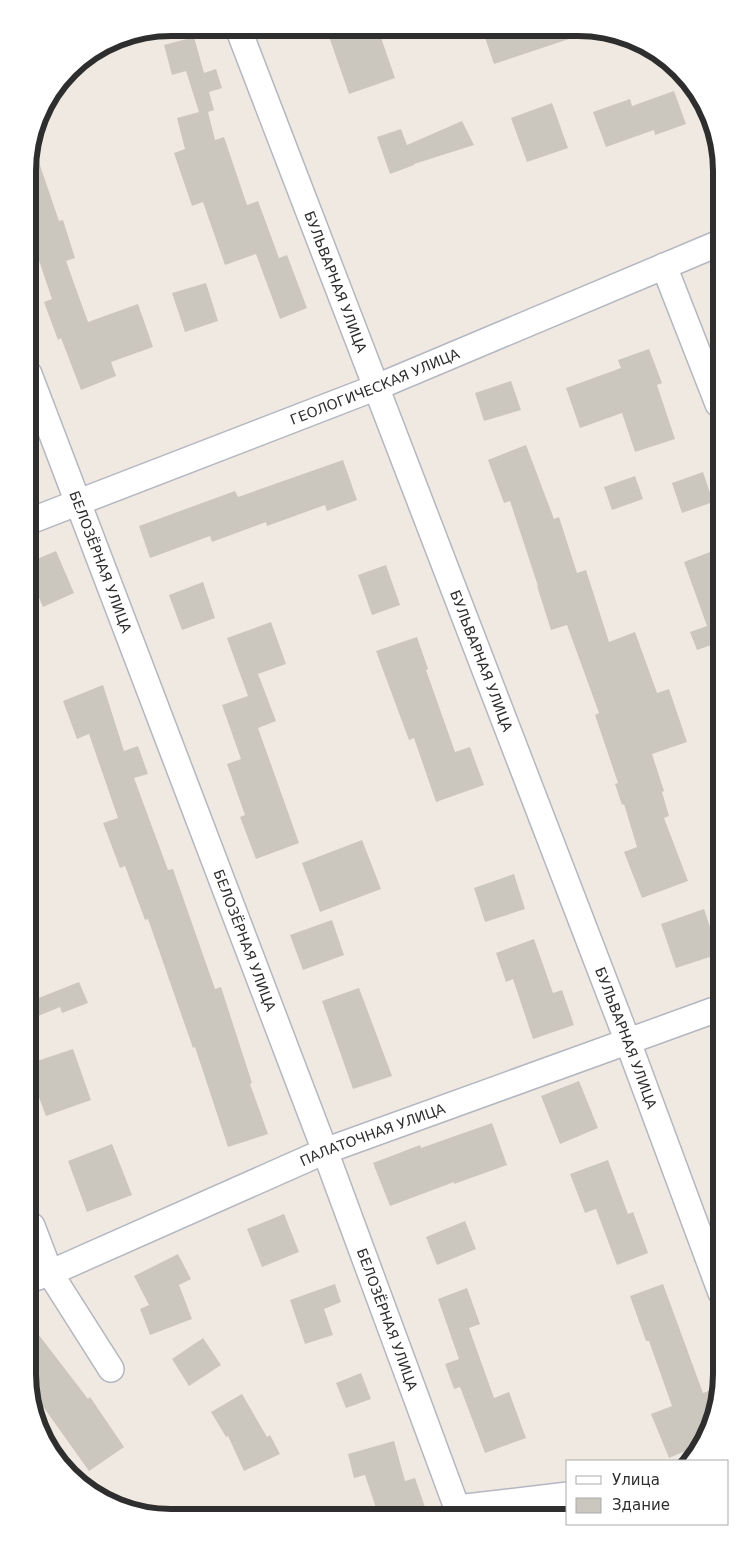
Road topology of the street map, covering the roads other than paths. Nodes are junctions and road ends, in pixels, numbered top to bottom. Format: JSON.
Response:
{"nodes":[{"id":1,"x":241,"y":36,"type":"edge"},
{"id":2,"x":713,"y":246,"type":"edge"},
{"id":3,"x":664,"y":266,"type":"junction"},
{"id":4,"x":377,"y":387,"type":"junction"},
{"id":5,"x":713,"y":391,"type":"edge"},
{"id":6,"x":37,"y":394,"type":"edge"},
{"id":7,"x":78,"y":502,"type":"junction"},
{"id":8,"x":37,"y":518,"type":"edge"},
{"id":9,"x":712,"y":1011,"type":"edge"},
{"id":10,"x":628,"y":1042,"type":"junction"},
{"id":11,"x":325,"y":1151,"type":"junction"},
{"id":12,"x":36,"y":1249,"type":"edge"},
{"id":13,"x":712,"y":1269,"type":"edge"},
{"id":14,"x":41,"y":1276,"type":"edge"},
{"id":15,"x":111,"y":1369,"type":"dead end"},
{"id":16,"x":566,"y":1495,"type":"edge"}],
"edges":[{"from":1,"to":4,"type":"street","name":"БУЛЬВАРНАЯ УЛИЦА"},
{"from":2,"to":3,"type":"street","name":"ГЕОЛОГИЧЕСКАЯ УЛИЦА"},
{"from":3,"to":4,"type":"street","name":"ГЕОЛОГИЧЕСКАЯ УЛИЦА"},
{"from":3,"to":5,"type":"street"},
{"from":4,"to":7,"type":"street","name":"ГЕОЛОГИЧЕСКАЯ УЛИЦА"},
{"from":4,"to":10,"type":"street","name":"БУЛЬВАРНАЯ УЛИЦА"},
{"from":6,"to":7,"type":"street","name":"БЕЛОЗЁРНАЯ УЛИЦА"},
{"from":7,"to":8,"type":"street","name":"ГЕОЛОГИЧЕСКАЯ УЛИЦА"},
{"from":7,"to":11,"type":"street","name":"БЕЛОЗЁРНАЯ УЛИЦА"},
{"from":9,"to":10,"type":"street","name":"ПАЛАТОЧНАЯ УЛИЦА"},
{"from":10,"to":11,"type":"street","name":"ПАЛАТОЧНАЯ УЛИЦА"},
{"from":10,"to":13,"type":"street","name":"БУЛЬВАРНАЯ УЛИЦА"},
{"from":11,"to":14,"type":"street","name":"ПАЛАТОЧНАЯ УЛИЦА"},
{"from":11,"to":16,"type":"street","name":"БЕЛОЗЁРНАЯ УЛИЦА"},
{"from":12,"to":14,"type":"street"},
{"from":14,"to":15,"type":"street"}]}
